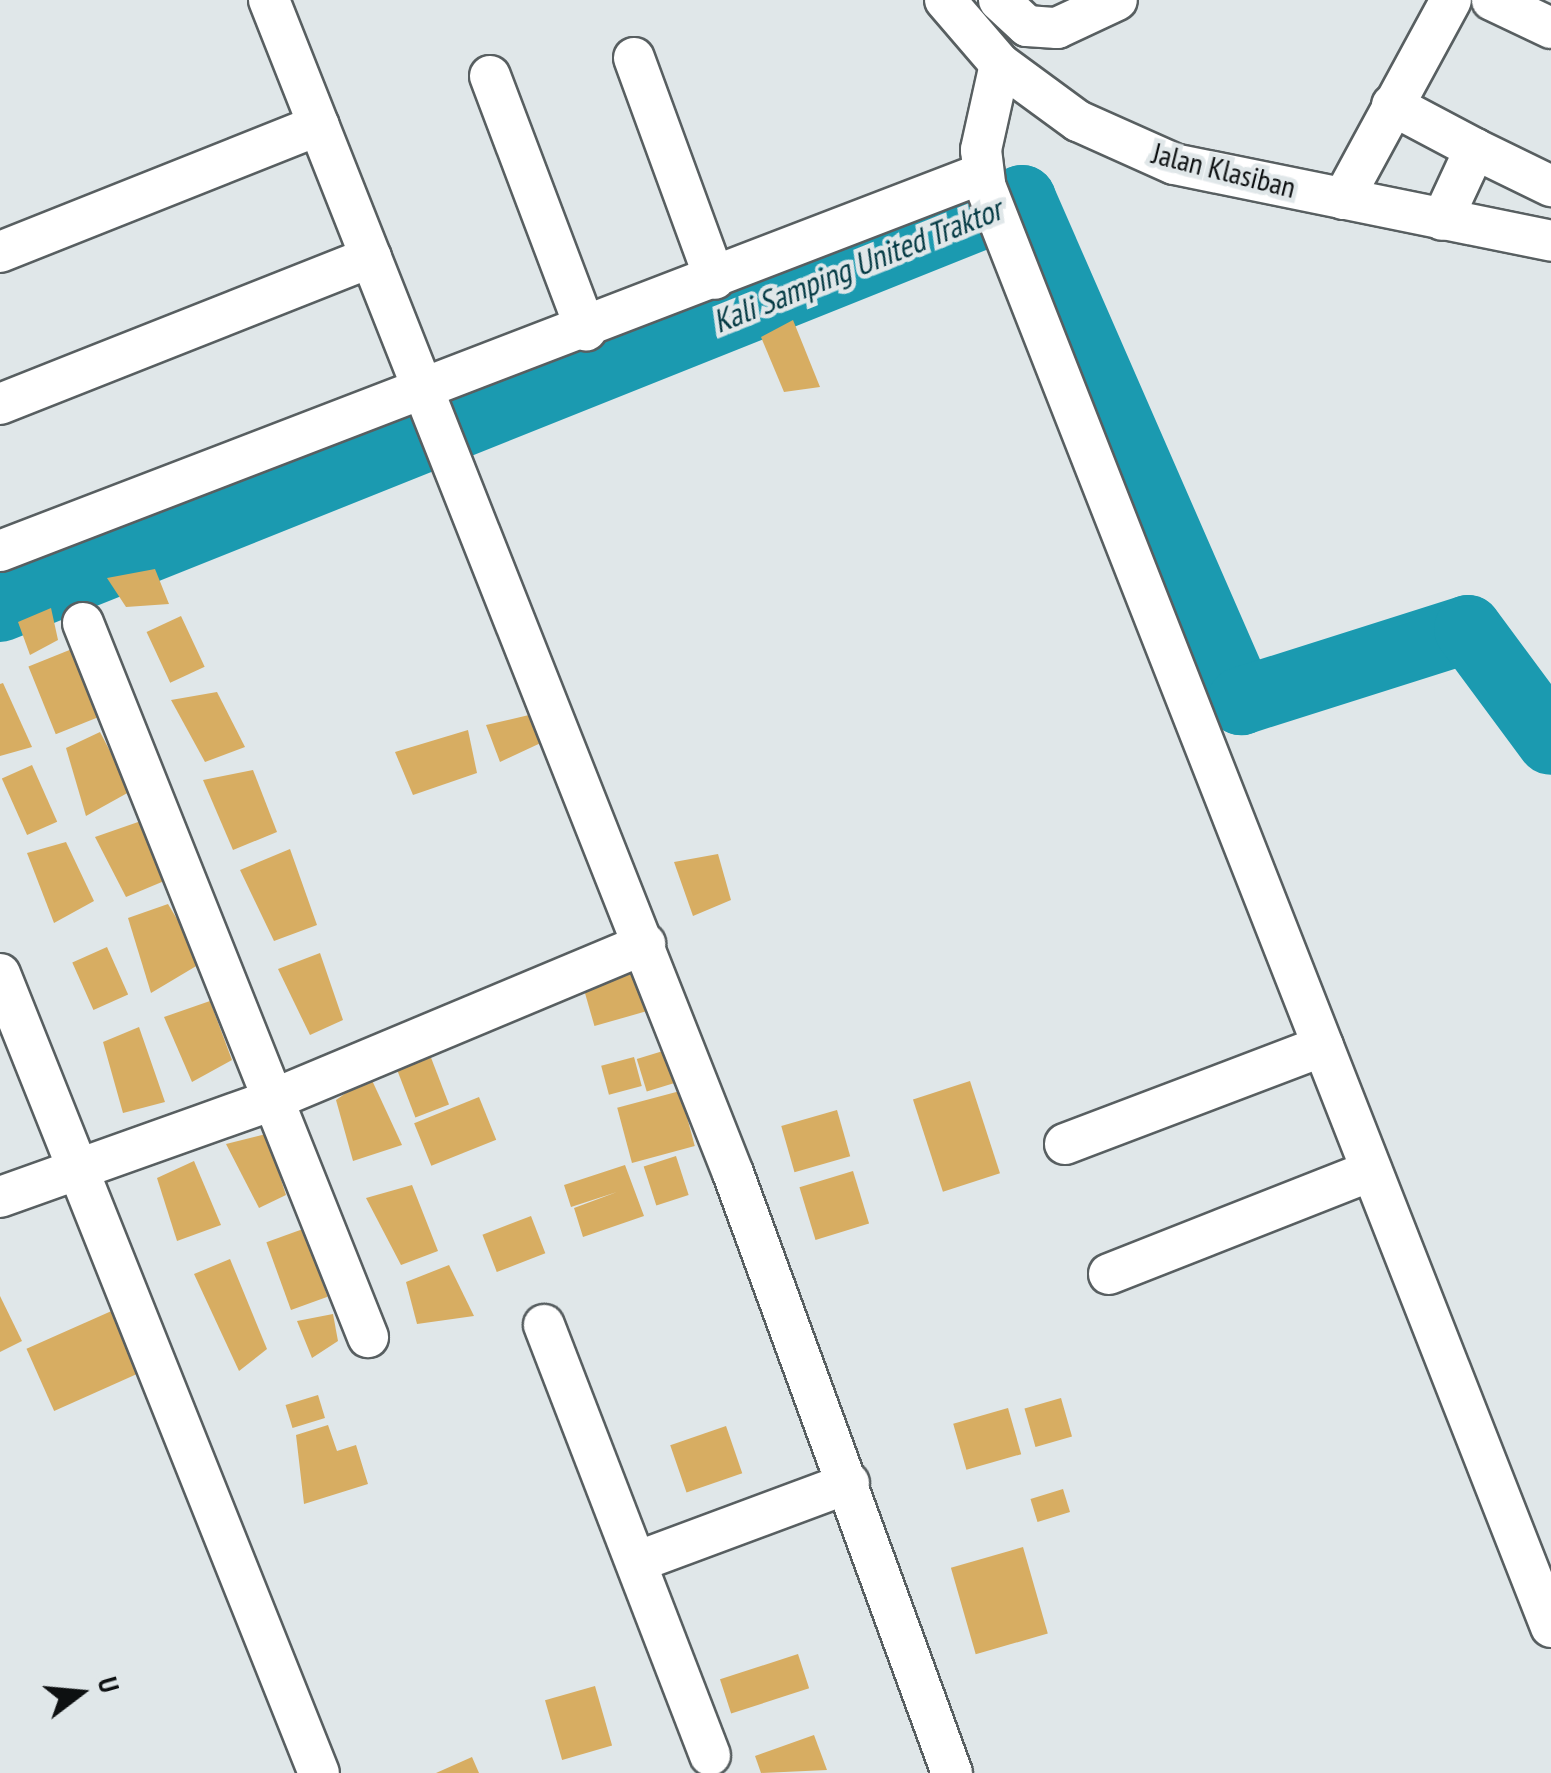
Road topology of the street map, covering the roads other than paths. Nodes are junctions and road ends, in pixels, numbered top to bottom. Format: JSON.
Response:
{"nodes":[{"id":1,"x":270,"y":0,"type":"edge"},
{"id":2,"x":945,"y":0,"type":"edge"},
{"id":3,"x":999,"y":0,"type":"edge"},
{"id":4,"x":1116,"y":0,"type":"edge"},
{"id":5,"x":1451,"y":0,"type":"edge"},
{"id":6,"x":1492,"y":0,"type":"edge"},
{"id":7,"x":1551,"y":28,"type":"edge"},
{"id":8,"x":634,"y":58,"type":"dead end"},
{"id":9,"x":1000,"y":64,"type":"junction"},
{"id":10,"x":490,"y":76,"type":"dead end"},
{"id":11,"x":1392,"y":105,"type":"junction"},
{"id":12,"x":319,"y":125,"type":"junction"},
{"id":13,"x":1476,"y":150,"type":"junction"},
{"id":14,"x":1551,"y":186,"type":"edge"},
{"id":15,"x":989,"y":193,"type":"junction"},
{"id":16,"x":1344,"y":199,"type":"junction"},
{"id":17,"x":1442,"y":220,"type":"junction"},
{"id":18,"x":1551,"y":242,"type":"edge"},
{"id":19,"x":0,"y":252,"type":"edge"},
{"id":20,"x":372,"y":258,"type":"junction"},
{"id":21,"x":715,"y":279,"type":"junction"},
{"id":22,"x":586,"y":330,"type":"junction"},
{"id":23,"x":0,"y":404,"type":"edge"},
{"id":24,"x":434,"y":414,"type":"junction"},
{"id":25,"x":0,"y":551,"type":"edge"},
{"id":26,"x":83,"y":624,"type":"dead end"},
{"id":27,"x":645,"y":944,"type":"junction"},
{"id":28,"x":1,"y":981,"type":"edge"},
{"id":29,"x":1323,"y":1046,"type":"junction"},
{"id":30,"x":267,"y":1102,"type":"junction"},
{"id":31,"x":1065,"y":1144,"type":"dead end"},
{"id":32,"x":78,"y":1171,"type":"junction"},
{"id":33,"x":1372,"y":1171,"type":"junction"},
{"id":34,"x":0,"y":1197,"type":"edge"},
{"id":35,"x":1108,"y":1274,"type":"dead end"},
{"id":36,"x":544,"y":1326,"type":"dead end"},
{"id":37,"x":368,"y":1337,"type":"dead end"},
{"id":38,"x":849,"y":1483,"type":"junction"},
{"id":39,"x":639,"y":1562,"type":"junction"},
{"id":40,"x":1551,"y":1626,"type":"edge"},
{"id":41,"x":710,"y":1755,"type":"dead end"},
{"id":42,"x":319,"y":1773,"type":"edge"},
{"id":43,"x":952,"y":1773,"type":"edge"}],
"edges":[{"from":1,"to":12,"type":"street"},
{"from":2,"to":9,"type":"street","name":"Jalan Klasiban"},
{"from":3,"to":4,"type":"street"},
{"from":5,"to":11,"type":"street"},
{"from":6,"to":7,"type":"street"},
{"from":8,"to":21,"type":"street"},
{"from":9,"to":15,"type":"street"},
{"from":9,"to":16,"type":"street","name":"Jalan Klasiban"},
{"from":10,"to":22,"type":"street"},
{"from":11,"to":13,"type":"street"},
{"from":11,"to":16,"type":"street"},
{"from":12,"to":19,"type":"street"},
{"from":12,"to":20,"type":"street"},
{"from":13,"to":14,"type":"street"},
{"from":13,"to":17,"type":"street"},
{"from":15,"to":21,"type":"street"},
{"from":15,"to":29,"type":"street"},
{"from":16,"to":17,"type":"street","name":"Jalan Klasiban"},
{"from":17,"to":18,"type":"street","name":"Jalan Klasiban"},
{"from":20,"to":23,"type":"street"},
{"from":20,"to":24,"type":"street"},
{"from":21,"to":22,"type":"street"},
{"from":22,"to":24,"type":"street"},
{"from":24,"to":25,"type":"street"},
{"from":24,"to":27,"type":"street"},
{"from":26,"to":30,"type":"street"},
{"from":27,"to":30,"type":"street"},
{"from":27,"to":38,"type":"street"},
{"from":28,"to":32,"type":"street"},
{"from":29,"to":31,"type":"street"},
{"from":29,"to":33,"type":"street"},
{"from":30,"to":32,"type":"street"},
{"from":30,"to":37,"type":"street"},
{"from":32,"to":34,"type":"street"},
{"from":32,"to":42,"type":"street"},
{"from":33,"to":35,"type":"street"},
{"from":33,"to":40,"type":"street"},
{"from":36,"to":39,"type":"street"},
{"from":38,"to":39,"type":"street"},
{"from":38,"to":43,"type":"street"},
{"from":39,"to":41,"type":"street"}]}
